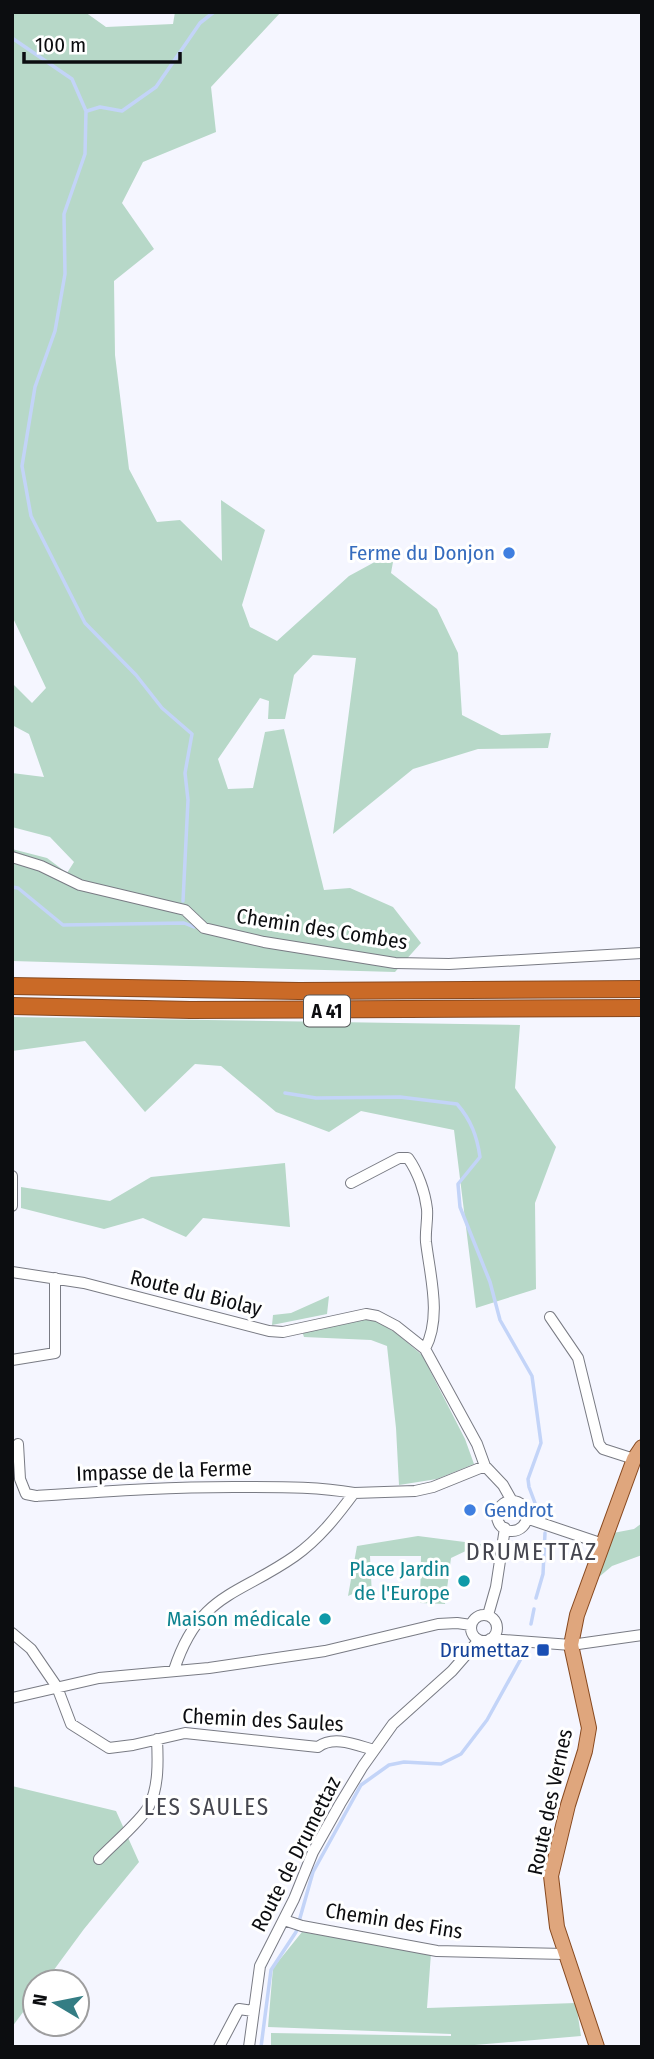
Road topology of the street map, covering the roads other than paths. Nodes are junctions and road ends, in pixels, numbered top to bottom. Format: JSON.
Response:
{"nodes":[{"id":1,"x":12,"y":857,"type":"edge"},
{"id":2,"x":642,"y":953,"type":"edge"},
{"id":3,"x":12,"y":986,"type":"edge"},
{"id":4,"x":642,"y":989,"type":"edge"},
{"id":5,"x":12,"y":1006,"type":"edge"},
{"id":6,"x":642,"y":1008,"type":"edge"},
{"id":7,"x":12,"y":1176,"type":"edge"},
{"id":8,"x":351,"y":1183,"type":"dead end"},
{"id":9,"x":12,"y":1206,"type":"edge"},
{"id":10,"x":12,"y":1272,"type":"edge"},
{"id":11,"x":55,"y":1278,"type":"junction"},
{"id":12,"x":550,"y":1317,"type":"dead end"},
{"id":13,"x":425,"y":1349,"type":"junction"},
{"id":14,"x":12,"y":1360,"type":"edge"},
{"id":15,"x":18,"y":1444,"type":"dead end"},
{"id":16,"x":638,"y":1453,"type":"edge"},
{"id":17,"x":485,"y":1466,"type":"junction"},
{"id":18,"x":354,"y":1493,"type":"junction"},
{"id":19,"x":508,"y":1502,"type":"junction"},
{"id":20,"x":526,"y":1518,"type":"junction"},
{"id":21,"x":508,"y":1529,"type":"junction"},
{"id":22,"x":603,"y":1544,"type":"junction"},
{"id":23,"x":490,"y":1616,"type":"junction"},
{"id":24,"x":472,"y":1623,"type":"junction"},
{"id":25,"x":12,"y":1633,"type":"edge"},
{"id":26,"x":642,"y":1635,"type":"edge"},
{"id":27,"x":488,"y":1637,"type":"junction"},
{"id":28,"x":571,"y":1645,"type":"junction"},
{"id":29,"x":174,"y":1670,"type":"junction"},
{"id":30,"x":57,"y":1687,"type":"junction"},
{"id":31,"x":12,"y":1698,"type":"edge"},
{"id":32,"x":157,"y":1739,"type":"junction"},
{"id":33,"x":374,"y":1749,"type":"junction"},
{"id":34,"x":99,"y":1859,"type":"dead end"},
{"id":35,"x":293,"y":1923,"type":"junction"},
{"id":36,"x":565,"y":1954,"type":"junction"},
{"id":37,"x":253,"y":2011,"type":"junction"},
{"id":38,"x":219,"y":2047,"type":"edge"},
{"id":39,"x":249,"y":2047,"type":"edge"},
{"id":40,"x":599,"y":2047,"type":"edge"}],
"edges":[{"from":1,"to":2,"type":"street","name":"Chemin des Combes"},
{"from":3,"to":4,"type":"highway","number":"A 41"},
{"from":5,"to":6,"type":"highway","number":"A 41"},
{"from":7,"to":9,"type":"street"},
{"from":8,"to":13,"type":"street"},
{"from":10,"to":11,"type":"street","name":"Route du Biolay"},
{"from":11,"to":13,"type":"street","name":"Route du Biolay"},
{"from":11,"to":14,"type":"street"},
{"from":12,"to":16,"type":"street"},
{"from":13,"to":17,"type":"street","name":"Route du Biolay"},
{"from":15,"to":18,"type":"street","name":"Impasse de la Ferme"},
{"from":16,"to":22,"type":"main road"},
{"from":17,"to":18,"type":"street"},
{"from":17,"to":19,"type":"street","name":"Route du Biolay"},
{"from":18,"to":29,"type":"street"},
{"from":19,"to":20,"type":"street"},
{"from":19,"to":21,"type":"street"},
{"from":20,"to":21,"type":"street"},
{"from":20,"to":22,"type":"street"},
{"from":21,"to":23,"type":"street"},
{"from":22,"to":28,"type":"main road"},
{"from":23,"to":24,"type":"street"},
{"from":23,"to":27,"type":"street"},
{"from":24,"to":27,"type":"street"},
{"from":24,"to":29,"type":"street"},
{"from":25,"to":30,"type":"street","name":"Chemin des Saules"},
{"from":26,"to":28,"type":"street"},
{"from":27,"to":28,"type":"street"},
{"from":27,"to":33,"type":"street","name":"Route de Drumettaz"},
{"from":28,"to":36,"type":"main road","name":"Route des Vernes"},
{"from":29,"to":30,"type":"street"},
{"from":30,"to":31,"type":"street"},
{"from":30,"to":32,"type":"street","name":"Chemin des Saules"},
{"from":32,"to":33,"type":"street","name":"Chemin des Saules"},
{"from":32,"to":34,"type":"street"},
{"from":33,"to":35,"type":"street","name":"Route de Drumettaz"},
{"from":35,"to":36,"type":"street","name":"Chemin des Fins"},
{"from":35,"to":37,"type":"street","name":"Route de Drumettaz"},
{"from":36,"to":40,"type":"main road","name":"Route des Vernes"},
{"from":37,"to":38,"type":"street"},
{"from":37,"to":39,"type":"street","name":"Route de Drumettaz"}]}
